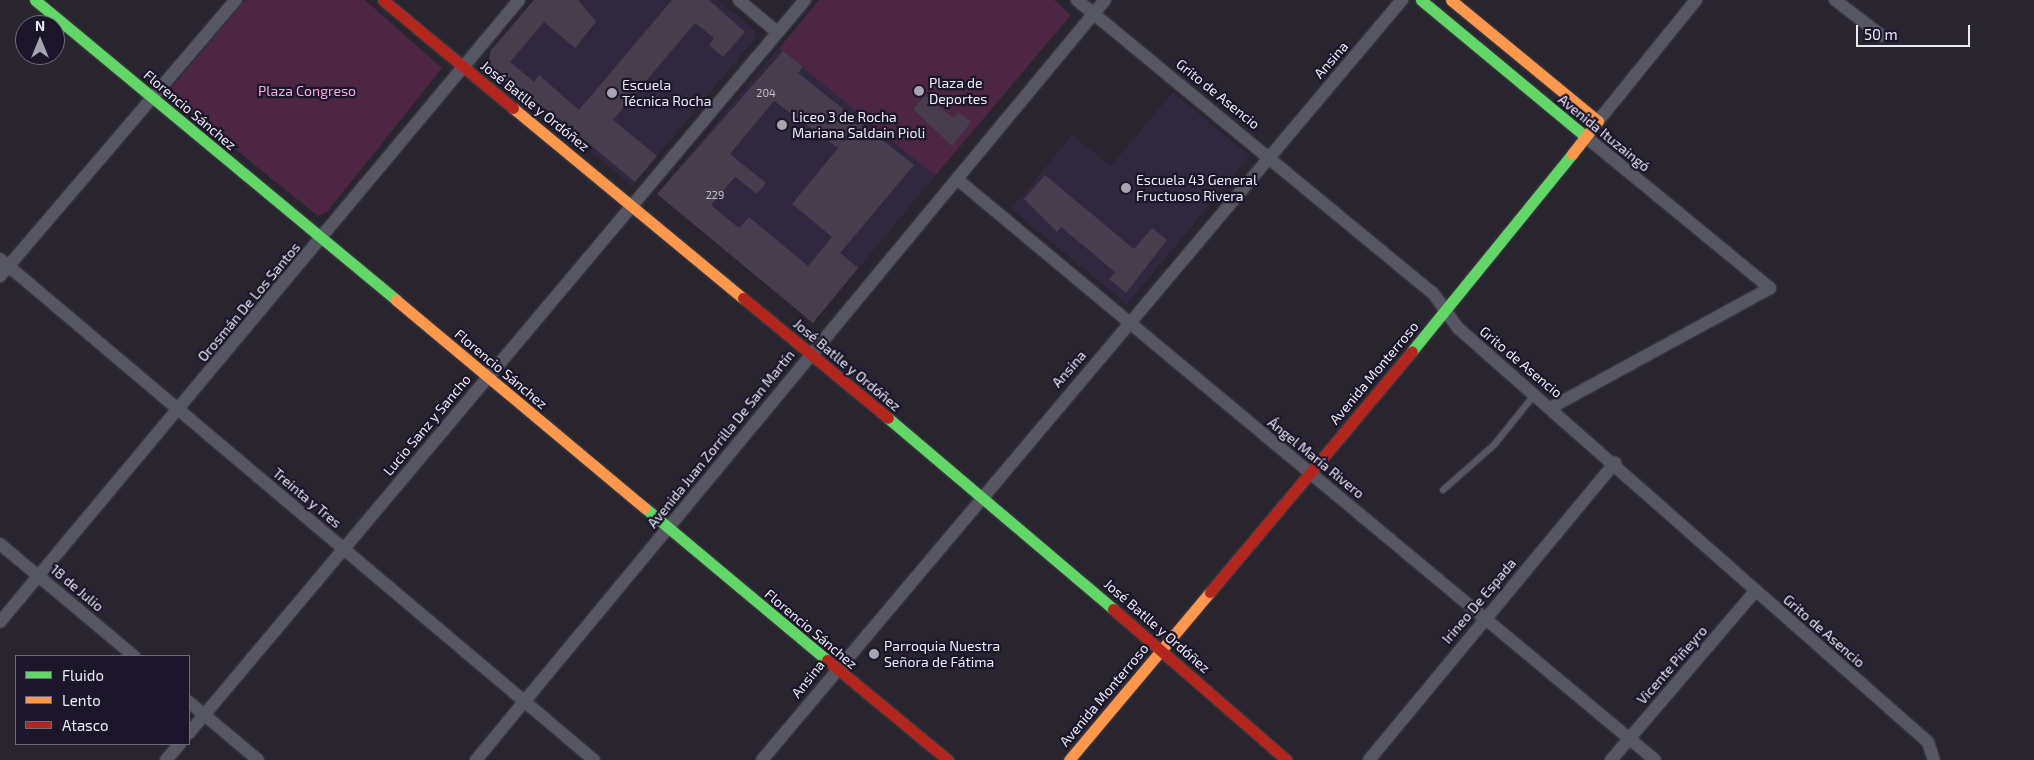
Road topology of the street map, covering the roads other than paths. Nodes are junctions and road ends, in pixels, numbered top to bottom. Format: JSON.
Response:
{"nodes":[{"id":1,"x":35,"y":0,"type":"edge"},
{"id":2,"x":236,"y":0,"type":"edge"},
{"id":3,"x":383,"y":0,"type":"edge"},
{"id":4,"x":519,"y":0,"type":"edge"},
{"id":5,"x":739,"y":0,"type":"edge"},
{"id":6,"x":805,"y":0,"type":"edge"},
{"id":7,"x":1078,"y":0,"type":"edge"},
{"id":8,"x":1105,"y":0,"type":"edge"},
{"id":9,"x":1402,"y":0,"type":"edge"},
{"id":10,"x":1421,"y":0,"type":"edge"},
{"id":11,"x":1451,"y":0,"type":"edge"},
{"id":12,"x":1696,"y":0,"type":"edge"},
{"id":13,"x":1835,"y":0,"type":"edge"},
{"id":14,"x":1094,"y":14,"type":"junction"},
{"id":15,"x":777,"y":32,"type":"junction"},
{"id":16,"x":1882,"y":36,"type":"dead end"},
{"id":17,"x":463,"y":67,"type":"junction"},
{"id":18,"x":154,"y":100,"type":"junction"},
{"id":19,"x":1598,"y":121,"type":"junction"},
{"id":20,"x":1585,"y":136,"type":"junction"},
{"id":21,"x":1269,"y":155,"type":"junction"},
{"id":22,"x":957,"y":179,"type":"junction"},
{"id":23,"x":631,"y":204,"type":"junction"},
{"id":24,"x":322,"y":240,"type":"junction"},
{"id":25,"x":4,"y":262,"type":"edge"},
{"id":26,"x":0,"y":276,"type":"edge"},
{"id":27,"x":1446,"y":311,"type":"junction"},
{"id":28,"x":1128,"y":323,"type":"junction"},
{"id":29,"x":810,"y":354,"type":"junction"},
{"id":30,"x":487,"y":377,"type":"junction"},
{"id":31,"x":1536,"y":393,"type":"junction"},
{"id":32,"x":1552,"y":407,"type":"junction"},
{"id":33,"x":178,"y":408,"type":"junction"},
{"id":34,"x":1615,"y":463,"type":"junction"},
{"id":35,"x":1310,"y":473,"type":"junction"},
{"id":36,"x":1444,"y":490,"type":"dead end"},
{"id":37,"x":981,"y":495,"type":"junction"},
{"id":38,"x":667,"y":529,"type":"junction"},
{"id":39,"x":0,"y":544,"type":"edge"},
{"id":40,"x":343,"y":548,"type":"junction"},
{"id":41,"x":39,"y":576,"type":"junction"},
{"id":42,"x":1756,"y":590,"type":"junction"},
{"id":43,"x":1486,"y":615,"type":"junction"},
{"id":44,"x":0,"y":622,"type":"edge"},
{"id":45,"x":1163,"y":649,"type":"junction"},
{"id":46,"x":133,"y":655,"type":"edge"},
{"id":47,"x":836,"y":669,"type":"junction"},
{"id":48,"x":524,"y":702,"type":"junction"},
{"id":49,"x":190,"y":703,"type":"edge"},
{"id":50,"x":204,"y":715,"type":"junction"},
{"id":51,"x":190,"y":732,"type":"edge"},
{"id":52,"x":1628,"y":738,"type":"junction"},
{"id":53,"x":179,"y":745,"type":"edge"},
{"id":54,"x":1934,"y":759,"type":"edge"},
{"id":55,"x":166,"y":760,"type":"edge"},
{"id":56,"x":258,"y":760,"type":"edge"},
{"id":57,"x":476,"y":760,"type":"edge"},
{"id":58,"x":594,"y":760,"type":"edge"},
{"id":59,"x":762,"y":760,"type":"edge"},
{"id":60,"x":948,"y":760,"type":"edge"},
{"id":61,"x":1069,"y":760,"type":"edge"},
{"id":62,"x":1287,"y":760,"type":"edge"},
{"id":63,"x":1369,"y":760,"type":"edge"},
{"id":64,"x":1611,"y":760,"type":"edge"},
{"id":65,"x":1655,"y":760,"type":"edge"}],
"edges":[{"from":1,"to":18,"type":"street","name":"Florencio Sánchez"},
{"from":2,"to":18,"type":"street"},
{"from":3,"to":17,"type":"street","name":"José Batlle y Ordóñez"},
{"from":4,"to":17,"type":"street","name":"Orosmán De Los Santos"},
{"from":5,"to":15,"type":"street"},
{"from":6,"to":15,"type":"street","name":"Lucio Sanz y Sancho"},
{"from":7,"to":14,"type":"street","name":"Grito de Asencio"},
{"from":8,"to":14,"type":"street","name":"Avenida Juan Zorrilla De San Martín"},
{"from":9,"to":21,"type":"street","name":"Ansina"},
{"from":10,"to":20,"type":"street","name":"Avenida Ituzaingó"},
{"from":11,"to":19,"type":"street","name":"Avenida Ituzaingó"},
{"from":12,"to":19,"type":"street","name":"Avenida Monterroso"},
{"from":13,"to":16,"type":"street"},
{"from":14,"to":21,"type":"street","name":"Grito de Asencio"},
{"from":14,"to":22,"type":"street","name":"Avenida Juan Zorrilla De San Martín"},
{"from":15,"to":23,"type":"street","name":"Lucio Sanz y Sancho"},
{"from":17,"to":23,"type":"street","name":"José Batlle y Ordóñez"},
{"from":17,"to":24,"type":"street","name":"Orosmán De Los Santos"},
{"from":18,"to":24,"type":"street","name":"Florencio Sánchez"},
{"from":18,"to":25,"type":"street"},
{"from":19,"to":20,"type":"street","name":"Avenida Monterroso"},
{"from":20,"to":27,"type":"street","name":"Avenida Monterroso"},
{"from":20,"to":32,"type":"street","name":"Avenida Ituzaingó"},
{"from":21,"to":27,"type":"street","name":"Grito de Asencio"},
{"from":21,"to":28,"type":"street","name":"Ansina"},
{"from":22,"to":28,"type":"street","name":"Ángel María Rivero"},
{"from":22,"to":29,"type":"street","name":"Avenida Juan Zorrilla De San Martín"},
{"from":23,"to":29,"type":"street","name":"José Batlle y Ordóñez"},
{"from":23,"to":30,"type":"street","name":"Lucio Sanz y Sancho"},
{"from":24,"to":30,"type":"street","name":"Florencio Sánchez"},
{"from":24,"to":33,"type":"street","name":"Orosmán De Los Santos"},
{"from":25,"to":26,"type":"street"},
{"from":25,"to":33,"type":"street","name":"Treinta y Tres"},
{"from":27,"to":31,"type":"street","name":"Grito de Asencio"},
{"from":27,"to":35,"type":"street","name":"Avenida Monterroso"},
{"from":28,"to":35,"type":"street","name":"Ángel María Rivero"},
{"from":28,"to":37,"type":"street","name":"Ansina"},
{"from":29,"to":37,"type":"street","name":"José Batlle y Ordóñez"},
{"from":29,"to":38,"type":"street","name":"Avenida Juan Zorrilla De San Martín"},
{"from":30,"to":38,"type":"street","name":"Florencio Sánchez"},
{"from":30,"to":40,"type":"street","name":"Lucio Sanz y Sancho"},
{"from":31,"to":32,"type":"street","name":"Grito de Asencio"},
{"from":31,"to":36,"type":"lane"},
{"from":32,"to":34,"type":"street","name":"Grito de Asencio"},
{"from":33,"to":40,"type":"street","name":"Treinta y Tres"},
{"from":33,"to":41,"type":"street","name":"Orosmán De Los Santos"},
{"from":34,"to":42,"type":"street","name":"Grito de Asencio"},
{"from":34,"to":43,"type":"street","name":"Irineo De Espada"},
{"from":35,"to":43,"type":"street","name":"Ángel María Rivero"},
{"from":35,"to":45,"type":"street","name":"Avenida Monterroso"},
{"from":37,"to":45,"type":"street","name":"José Batlle y Ordóñez"},
{"from":37,"to":47,"type":"street","name":"Ansina"},
{"from":38,"to":47,"type":"street","name":"Florencio Sánchez"},
{"from":38,"to":48,"type":"street","name":"Avenida Juan Zorrilla De San Martín"},
{"from":39,"to":41,"type":"street","name":"18 de Julio"},
{"from":40,"to":48,"type":"street","name":"Treinta y Tres"},
{"from":40,"to":50,"type":"street","name":"Lucio Sanz y Sancho"},
{"from":41,"to":44,"type":"street","name":"Orosmán De Los Santos"},
{"from":41,"to":46,"type":"street","name":"18 de Julio"},
{"from":42,"to":52,"type":"street","name":"Vicente Piñeyro"},
{"from":42,"to":54,"type":"street","name":"Grito de Asencio"},
{"from":43,"to":52,"type":"street","name":"Ángel María Rivero"},
{"from":43,"to":63,"type":"street","name":"Irineo De Espada"},
{"from":45,"to":61,"type":"street","name":"Avenida Monterroso"},
{"from":45,"to":62,"type":"street","name":"José Batlle y Ordóñez"},
{"from":47,"to":59,"type":"street","name":"Ansina"},
{"from":47,"to":60,"type":"street","name":"Florencio Sánchez"},
{"from":48,"to":57,"type":"street","name":"Avenida Juan Zorrilla De San Martín"},
{"from":48,"to":58,"type":"street","name":"Treinta y Tres"},
{"from":49,"to":50,"type":"street"},
{"from":50,"to":51,"type":"street","name":"Lucio Sanz y Sancho"},
{"from":50,"to":56,"type":"street"},
{"from":52,"to":64,"type":"street","name":"Vicente Piñeyro"},
{"from":52,"to":65,"type":"street","name":"Ángel María Rivero"},
{"from":53,"to":55,"type":"street"}]}
